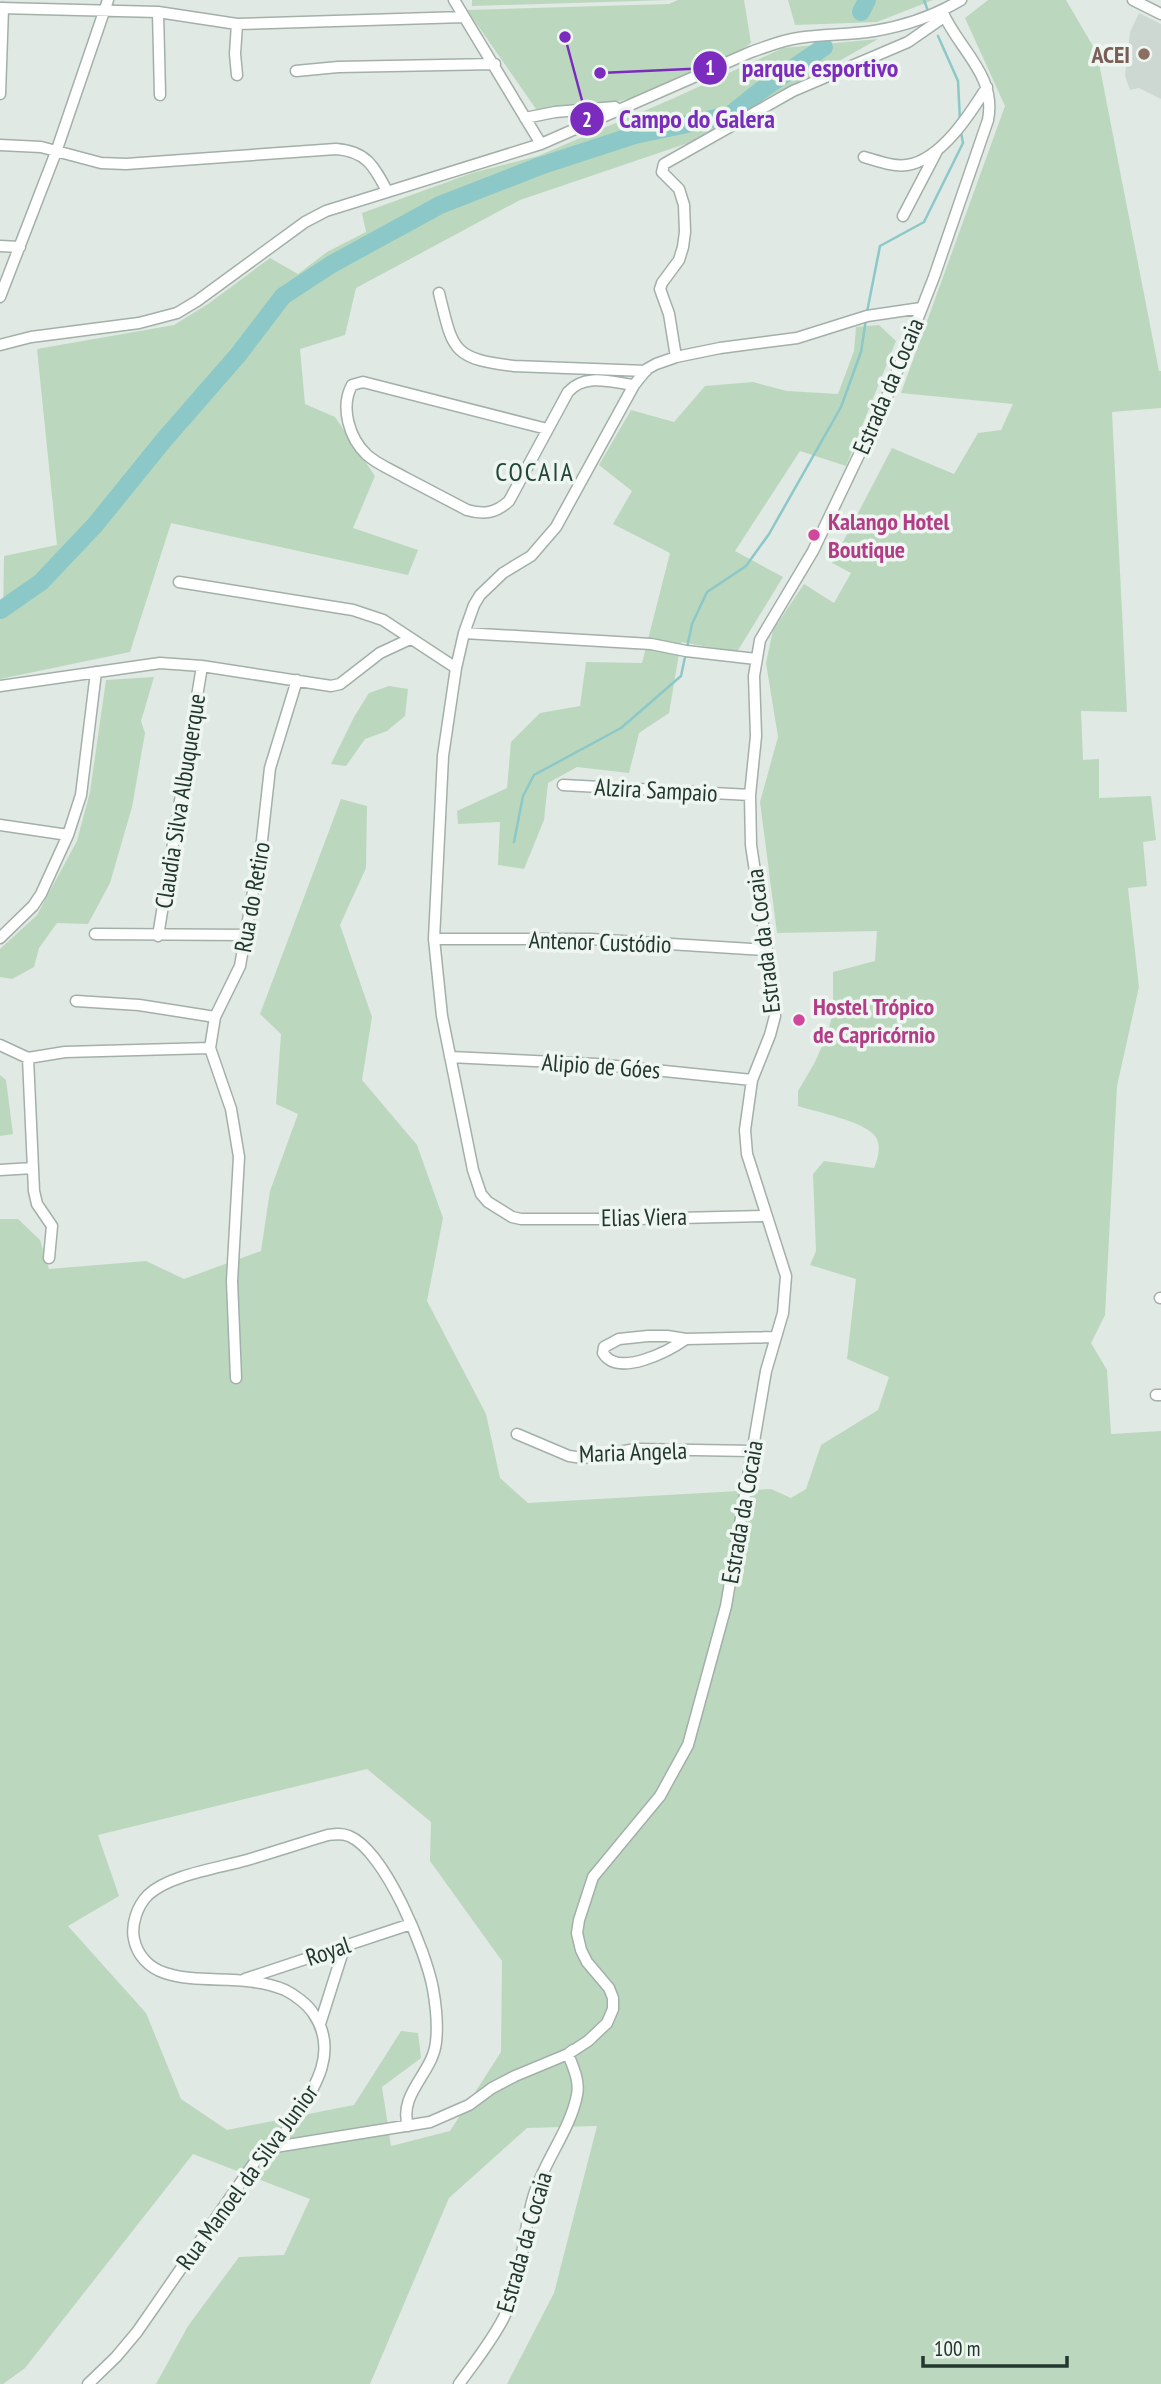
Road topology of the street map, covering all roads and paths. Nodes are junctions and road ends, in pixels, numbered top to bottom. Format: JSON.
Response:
{"nodes":[{"id":1,"x":454,"y":0,"type":"edge"},
{"id":2,"x":961,"y":0,"type":"edge"},
{"id":3,"x":1133,"y":0,"type":"edge"},
{"id":4,"x":106,"y":5,"type":"edge"},
{"id":5,"x":1,"y":8,"type":"edge"},
{"id":6,"x":158,"y":12,"type":"junction"},
{"id":7,"x":1161,"y":13,"type":"edge"},
{"id":8,"x":943,"y":14,"type":"junction"},
{"id":9,"x":464,"y":17,"type":"junction"},
{"id":10,"x":237,"y":24,"type":"junction"},
{"id":11,"x":495,"y":64,"type":"junction"},
{"id":12,"x":296,"y":71,"type":"dead end"},
{"id":13,"x":237,"y":75,"type":"dead end"},
{"id":14,"x":987,"y":87,"type":"junction"},
{"id":15,"x":0,"y":94,"type":"edge"},
{"id":16,"x":160,"y":94,"type":"dead end"},
{"id":17,"x":625,"y":106,"type":"junction"},
{"id":18,"x":525,"y":118,"type":"junction"},
{"id":19,"x":541,"y":144,"type":"junction"},
{"id":20,"x":0,"y":145,"type":"edge"},
{"id":21,"x":939,"y":148,"type":"junction"},
{"id":22,"x":56,"y":152,"type":"junction"},
{"id":23,"x":864,"y":157,"type":"dead end"},
{"id":24,"x":387,"y":191,"type":"junction"},
{"id":25,"x":903,"y":216,"type":"dead end"},
{"id":26,"x":0,"y":246,"type":"edge"},
{"id":27,"x":20,"y":247,"type":"junction"},
{"id":28,"x":1,"y":292,"type":"edge"},
{"id":29,"x":439,"y":293,"type":"dead end"},
{"id":30,"x":921,"y":308,"type":"junction"},
{"id":31,"x":0,"y":345,"type":"edge"},
{"id":32,"x":676,"y":358,"type":"junction"},
{"id":33,"x":646,"y":371,"type":"junction"},
{"id":34,"x":634,"y":386,"type":"junction"},
{"id":35,"x":547,"y":429,"type":"junction"},
{"id":36,"x":179,"y":582,"type":"dead end"},
{"id":37,"x":464,"y":633,"type":"junction"},
{"id":38,"x":410,"y":639,"type":"junction"},
{"id":39,"x":756,"y":659,"type":"junction"},
{"id":40,"x":202,"y":666,"type":"junction"},
{"id":41,"x":456,"y":667,"type":"junction"},
{"id":42,"x":96,"y":672,"type":"junction"},
{"id":43,"x":297,"y":680,"type":"junction"},
{"id":44,"x":0,"y":686,"type":"edge"},
{"id":45,"x":562,"y":785,"type":"dead end"},
{"id":46,"x":750,"y":796,"type":"junction"},
{"id":47,"x":0,"y":825,"type":"edge"},
{"id":48,"x":68,"y":835,"type":"junction"},
{"id":49,"x":95,"y":934,"type":"dead end"},
{"id":50,"x":247,"y":935,"type":"junction"},
{"id":51,"x":158,"y":936,"type":"junction"},
{"id":52,"x":0,"y":938,"type":"edge"},
{"id":53,"x":434,"y":939,"type":"junction"},
{"id":54,"x":766,"y":950,"type":"junction"},
{"id":55,"x":76,"y":1001,"type":"dead end"},
{"id":56,"x":215,"y":1017,"type":"junction"},
{"id":57,"x":0,"y":1045,"type":"edge"},
{"id":58,"x":209,"y":1048,"type":"junction"},
{"id":59,"x":450,"y":1057,"type":"junction"},
{"id":60,"x":27,"y":1058,"type":"junction"},
{"id":61,"x":752,"y":1080,"type":"junction"},
{"id":62,"x":33,"y":1168,"type":"junction"},
{"id":63,"x":0,"y":1170,"type":"edge"},
{"id":64,"x":767,"y":1216,"type":"junction"},
{"id":65,"x":49,"y":1258,"type":"dead end"},
{"id":66,"x":775,"y":1337,"type":"junction"},
{"id":67,"x":686,"y":1339,"type":"junction"},
{"id":68,"x":236,"y":1378,"type":"dead end"},
{"id":69,"x":517,"y":1434,"type":"dead end"},
{"id":70,"x":753,"y":1451,"type":"junction"},
{"id":71,"x":411,"y":1924,"type":"junction"},
{"id":72,"x":345,"y":1945,"type":"junction"},
{"id":73,"x":245,"y":1979,"type":"junction"},
{"id":74,"x":320,"y":2024,"type":"junction"},
{"id":75,"x":568,"y":2054,"type":"junction"},
{"id":76,"x":408,"y":2126,"type":"junction"},
{"id":77,"x":275,"y":2147,"type":"junction"},
{"id":78,"x":88,"y":2384,"type":"edge"},
{"id":79,"x":459,"y":2384,"type":"edge"}],
"edges":[{"from":1,"to":9,"type":"street"},
{"from":2,"to":8,"type":"street"},
{"from":3,"to":7,"type":"street"},
{"from":4,"to":5,"type":"street"},
{"from":4,"to":6,"type":"street"},
{"from":4,"to":22,"type":"street"},
{"from":5,"to":15,"type":"street"},
{"from":6,"to":10,"type":"street"},
{"from":6,"to":16,"type":"street"},
{"from":8,"to":14,"type":"street","name":"Estrada da Cocaia"},
{"from":8,"to":17,"type":"street"},
{"from":8,"to":32,"type":"street"},
{"from":9,"to":10,"type":"street"},
{"from":9,"to":11,"type":"street"},
{"from":10,"to":13,"type":"street"},
{"from":11,"to":12,"type":"street"},
{"from":11,"to":18,"type":"street"},
{"from":14,"to":21,"type":"street"},
{"from":14,"to":30,"type":"street","name":"Estrada da Cocaia"},
{"from":17,"to":18,"type":"street"},
{"from":17,"to":19,"type":"street"},
{"from":18,"to":19,"type":"street"},
{"from":19,"to":24,"type":"street"},
{"from":20,"to":22,"type":"street"},
{"from":21,"to":23,"type":"street"},
{"from":21,"to":25,"type":"street"},
{"from":22,"to":24,"type":"street"},
{"from":22,"to":27,"type":"street"},
{"from":24,"to":31,"type":"street"},
{"from":26,"to":27,"type":"street"},
{"from":27,"to":28,"type":"street"},
{"from":29,"to":33,"type":"street"},
{"from":30,"to":32,"type":"street"},
{"from":30,"to":39,"type":"street","name":"Estrada da Cocaia"},
{"from":32,"to":33,"type":"street"},
{"from":33,"to":34,"type":"street"},
{"from":34,"to":35,"type":"street"},
{"from":34,"to":37,"type":"street"},
{"from":35,"to":35,"type":"street"},
{"from":36,"to":38,"type":"street"},
{"from":37,"to":39,"type":"street"},
{"from":37,"to":41,"type":"street"},
{"from":38,"to":41,"type":"street"},
{"from":38,"to":43,"type":"street"},
{"from":39,"to":46,"type":"street","name":"Estrada da Cocaia"},
{"from":40,"to":42,"type":"street"},
{"from":40,"to":43,"type":"street"},
{"from":40,"to":51,"type":"street","name":"Claudia Silva Albuquerque"},
{"from":41,"to":53,"type":"street"},
{"from":42,"to":44,"type":"street"},
{"from":42,"to":48,"type":"street"},
{"from":43,"to":50,"type":"street","name":"Rua do Retiro"},
{"from":45,"to":46,"type":"street","name":"Alzira Sampaio"},
{"from":46,"to":54,"type":"street","name":"Estrada da Cocaia"},
{"from":47,"to":48,"type":"street"},
{"from":48,"to":52,"type":"street"},
{"from":49,"to":51,"type":"street"},
{"from":50,"to":51,"type":"street"},
{"from":50,"to":56,"type":"street","name":"Rua do Retiro"},
{"from":53,"to":54,"type":"street","name":"Antenor Custódio"},
{"from":53,"to":59,"type":"street"},
{"from":54,"to":61,"type":"street","name":"Estrada da Cocaia"},
{"from":55,"to":56,"type":"street"},
{"from":56,"to":58,"type":"street","name":"Rua do Retiro"},
{"from":57,"to":60,"type":"street"},
{"from":58,"to":60,"type":"street"},
{"from":58,"to":68,"type":"street"},
{"from":59,"to":61,"type":"street","name":"Alipio de Góes"},
{"from":59,"to":64,"type":"street"},
{"from":60,"to":62,"type":"street"},
{"from":61,"to":64,"type":"street","name":"Estrada da Cocaia"},
{"from":62,"to":63,"type":"street"},
{"from":62,"to":65,"type":"street"},
{"from":64,"to":66,"type":"street","name":"Estrada da Cocaia"},
{"from":66,"to":67,"type":"street"},
{"from":66,"to":70,"type":"street","name":"Estrada da Cocaia"},
{"from":67,"to":67,"type":"street"},
{"from":69,"to":70,"type":"street","name":"Maria Angela"},
{"from":70,"to":75,"type":"street","name":"Estrada da Cocaia"},
{"from":71,"to":72,"type":"street","name":"Royal"},
{"from":71,"to":73,"type":"street"},
{"from":71,"to":76,"type":"street"},
{"from":72,"to":73,"type":"street","name":"Royal"},
{"from":72,"to":74,"type":"street"},
{"from":73,"to":74,"type":"street"},
{"from":74,"to":77,"type":"street","name":"Rua Manoel da Silva Junior"},
{"from":75,"to":76,"type":"street","name":"Estrada da Cocaia"},
{"from":75,"to":79,"type":"street","name":"Estrada da Cocaia"},
{"from":76,"to":77,"type":"street","name":"Estrada da Cocaia"},
{"from":77,"to":78,"type":"street","name":"Rua Manoel da Silva Junior"}]}
